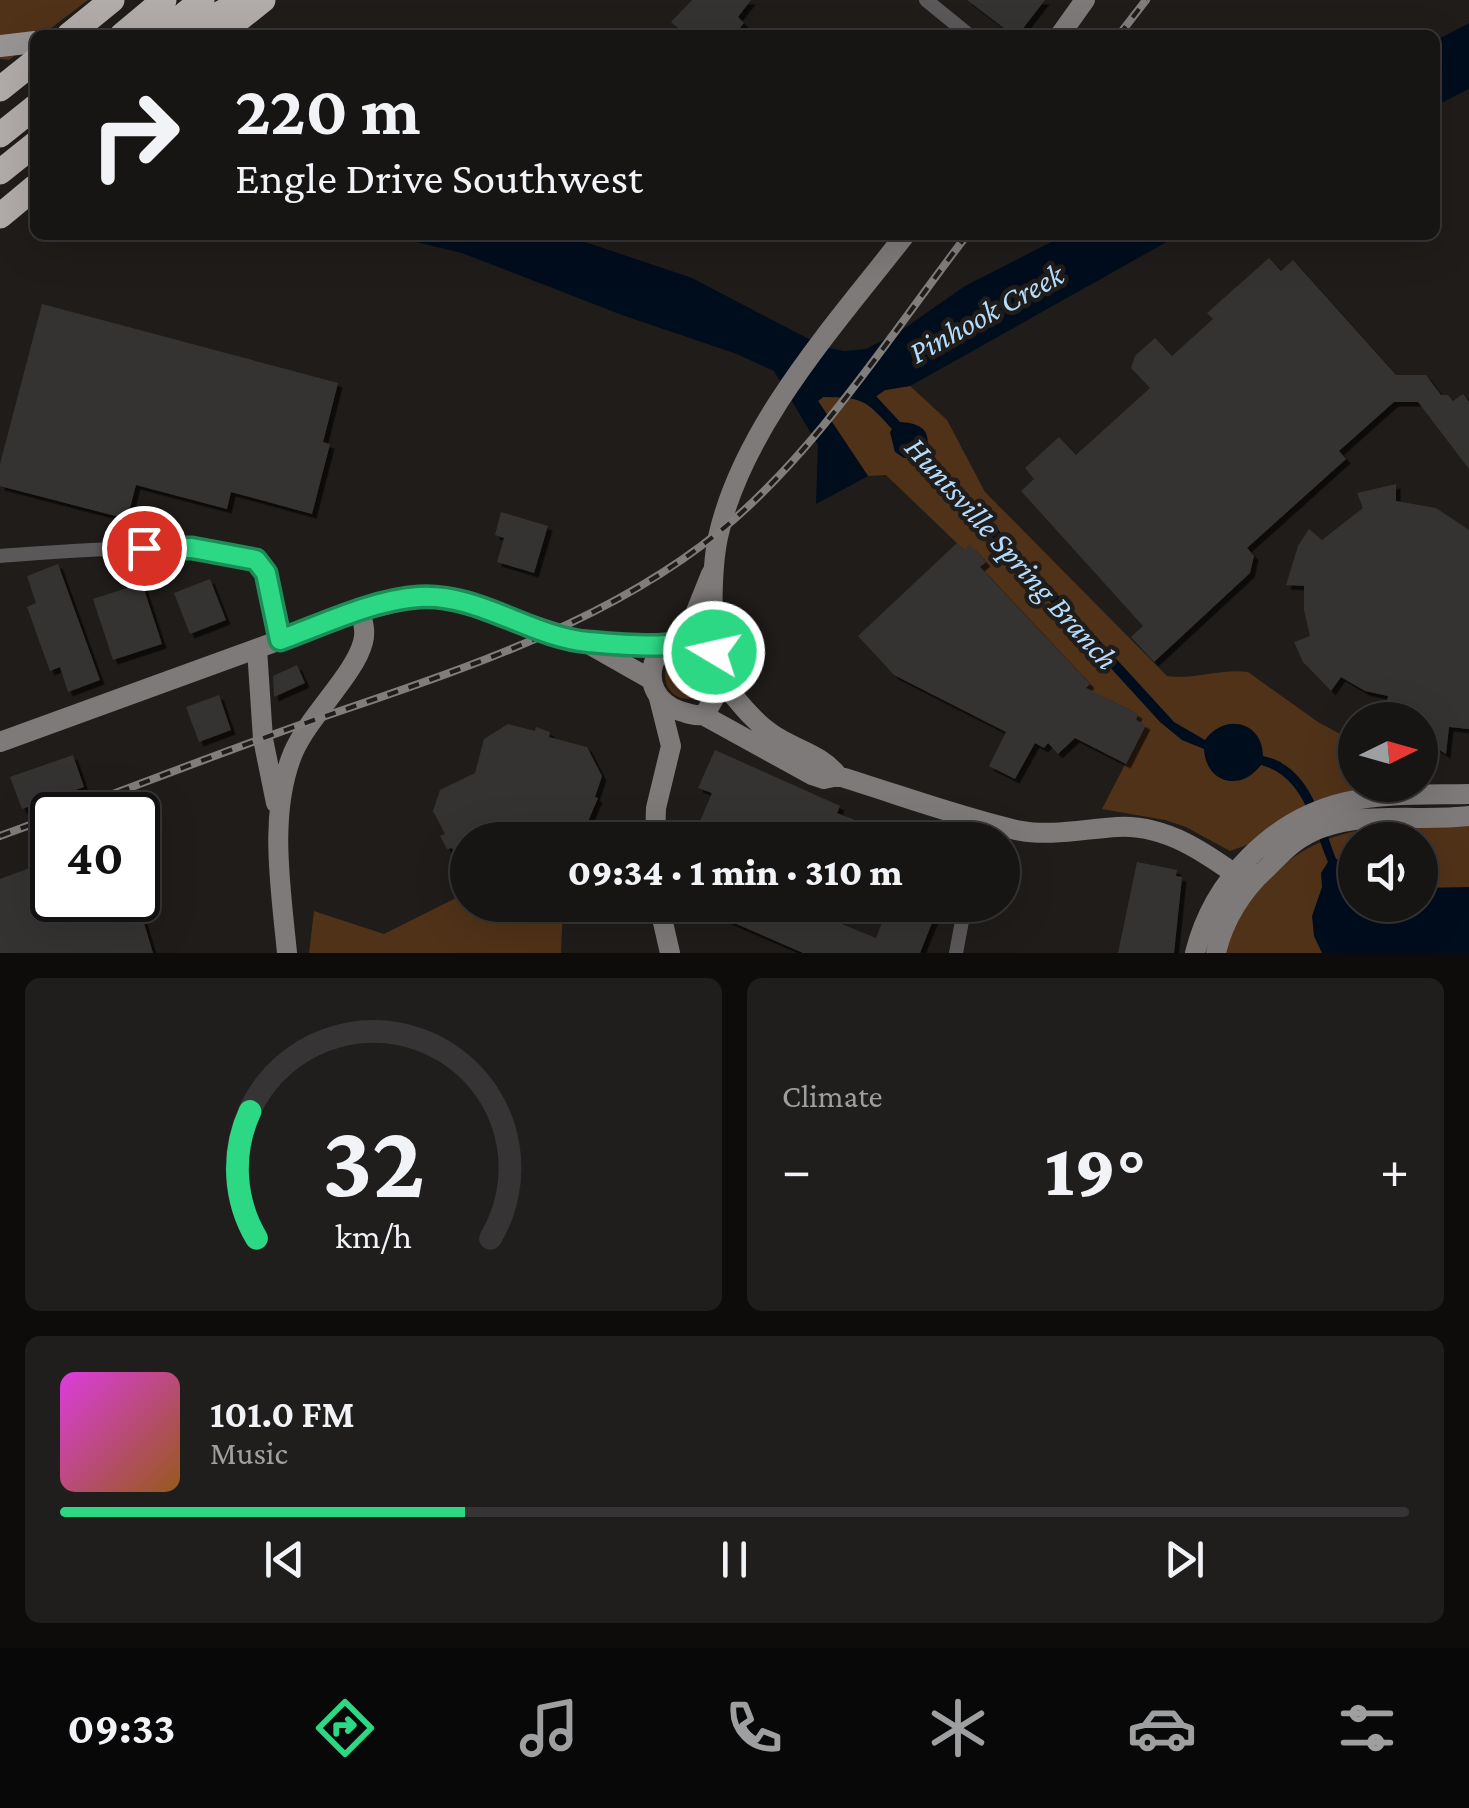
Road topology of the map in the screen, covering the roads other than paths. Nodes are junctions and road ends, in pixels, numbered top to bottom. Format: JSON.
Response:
{"nodes":[{"id":1,"x":112,"y":0,"type":"edge"},
{"id":2,"x":164,"y":0,"type":"edge"},
{"id":3,"x":202,"y":0,"type":"edge"},
{"id":4,"x":244,"y":0,"type":"edge"},
{"id":5,"x":262,"y":0,"type":"edge"},
{"id":6,"x":926,"y":0,"type":"edge"},
{"id":7,"x":1085,"y":0,"type":"edge"},
{"id":8,"x":75,"y":30,"type":"edge"},
{"id":9,"x":128,"y":30,"type":"edge"},
{"id":10,"x":165,"y":30,"type":"edge"},
{"id":11,"x":191,"y":30,"type":"edge"},
{"id":12,"x":226,"y":30,"type":"edge"},
{"id":13,"x":963,"y":30,"type":"edge"},
{"id":14,"x":1064,"y":30,"type":"edge"},
{"id":15,"x":0,"y":46,"type":"edge"},
{"id":16,"x":30,"y":55,"type":"edge"},
{"id":17,"x":30,"y":59,"type":"edge"},
{"id":18,"x":0,"y":90,"type":"edge"},
{"id":19,"x":30,"y":111,"type":"edge"},
{"id":20,"x":0,"y":135,"type":"edge"},
{"id":21,"x":30,"y":148,"type":"edge"},
{"id":22,"x":0,"y":172,"type":"edge"},
{"id":23,"x":901,"y":240,"type":"edge"},
{"id":24,"x":0,"y":556,"type":"edge"},
{"id":25,"x":714,"y":568,"type":"junction"},
{"id":26,"x":360,"y":611,"type":"junction"},
{"id":27,"x":280,"y":640,"type":"junction"},
{"id":28,"x":585,"y":642,"type":"junction"},
{"id":29,"x":673,"y":643,"type":"junction"},
{"id":30,"x":256,"y":649,"type":"junction"},
{"id":31,"x":714,"y":652,"type":"junction"},
{"id":32,"x":722,"y":683,"type":"junction"},
{"id":33,"x":655,"y":689,"type":"junction"},
{"id":34,"x":701,"y":716,"type":"junction"},
{"id":35,"x":0,"y":742,"type":"edge"},
{"id":36,"x":671,"y":746,"type":"junction"},
{"id":37,"x":838,"y":776,"type":"junction"},
{"id":38,"x":1469,"y":794,"type":"edge"},
{"id":39,"x":278,"y":815,"type":"junction"},
{"id":40,"x":1330,"y":816,"type":"junction"},
{"id":41,"x":1469,"y":816,"type":"edge"},
{"id":42,"x":656,"y":822,"type":"edge"},
{"id":43,"x":959,"y":822,"type":"edge"},
{"id":44,"x":1020,"y":830,"type":"edge"},
{"id":45,"x":1242,"y":883,"type":"junction"},
{"id":46,"x":663,"y":922,"type":"edge"},
{"id":47,"x":962,"y":922,"type":"edge"},
{"id":48,"x":287,"y":953,"type":"edge"},
{"id":49,"x":670,"y":953,"type":"edge"},
{"id":50,"x":956,"y":953,"type":"edge"},
{"id":51,"x":1195,"y":953,"type":"edge"},
{"id":52,"x":1216,"y":953,"type":"edge"}],
"edges":[{"from":1,"to":8,"type":"highway"},
{"from":2,"to":9,"type":"highway"},
{"from":3,"to":10,"type":"highway"},
{"from":4,"to":11,"type":"highway"},
{"from":5,"to":12,"type":"highway"},
{"from":6,"to":13,"type":"street"},
{"from":7,"to":14,"type":"street"},
{"from":15,"to":16,"type":"main road"},
{"from":17,"to":18,"type":"highway"},
{"from":19,"to":20,"type":"highway"},
{"from":21,"to":22,"type":"highway"},
{"from":23,"to":25,"type":"street"},
{"from":24,"to":27,"type":"street"},
{"from":25,"to":29,"type":"street"},
{"from":25,"to":31,"type":"street"},
{"from":26,"to":27,"type":"street"},
{"from":26,"to":28,"type":"street"},
{"from":26,"to":39,"type":"street"},
{"from":27,"to":30,"type":"street"},
{"from":28,"to":29,"type":"street"},
{"from":28,"to":33,"type":"street"},
{"from":29,"to":31,"type":"street"},
{"from":29,"to":33,"type":"street"},
{"from":30,"to":35,"type":"street"},
{"from":30,"to":39,"type":"street"},
{"from":31,"to":32,"type":"street"},
{"from":32,"to":34,"type":"street"},
{"from":32,"to":37,"type":"street"},
{"from":33,"to":34,"type":"street"},
{"from":33,"to":36,"type":"street"},
{"from":34,"to":36,"type":"street"},
{"from":34,"to":37,"type":"street"},
{"from":36,"to":42,"type":"street"},
{"from":37,"to":43,"type":"street"},
{"from":38,"to":40,"type":"street"},
{"from":39,"to":48,"type":"street"},
{"from":40,"to":41,"type":"street"},
{"from":40,"to":45,"type":"street"},
{"from":44,"to":45,"type":"street"},
{"from":45,"to":51,"type":"street"},
{"from":45,"to":52,"type":"street"},
{"from":46,"to":49,"type":"street"},
{"from":47,"to":50,"type":"street"}]}
